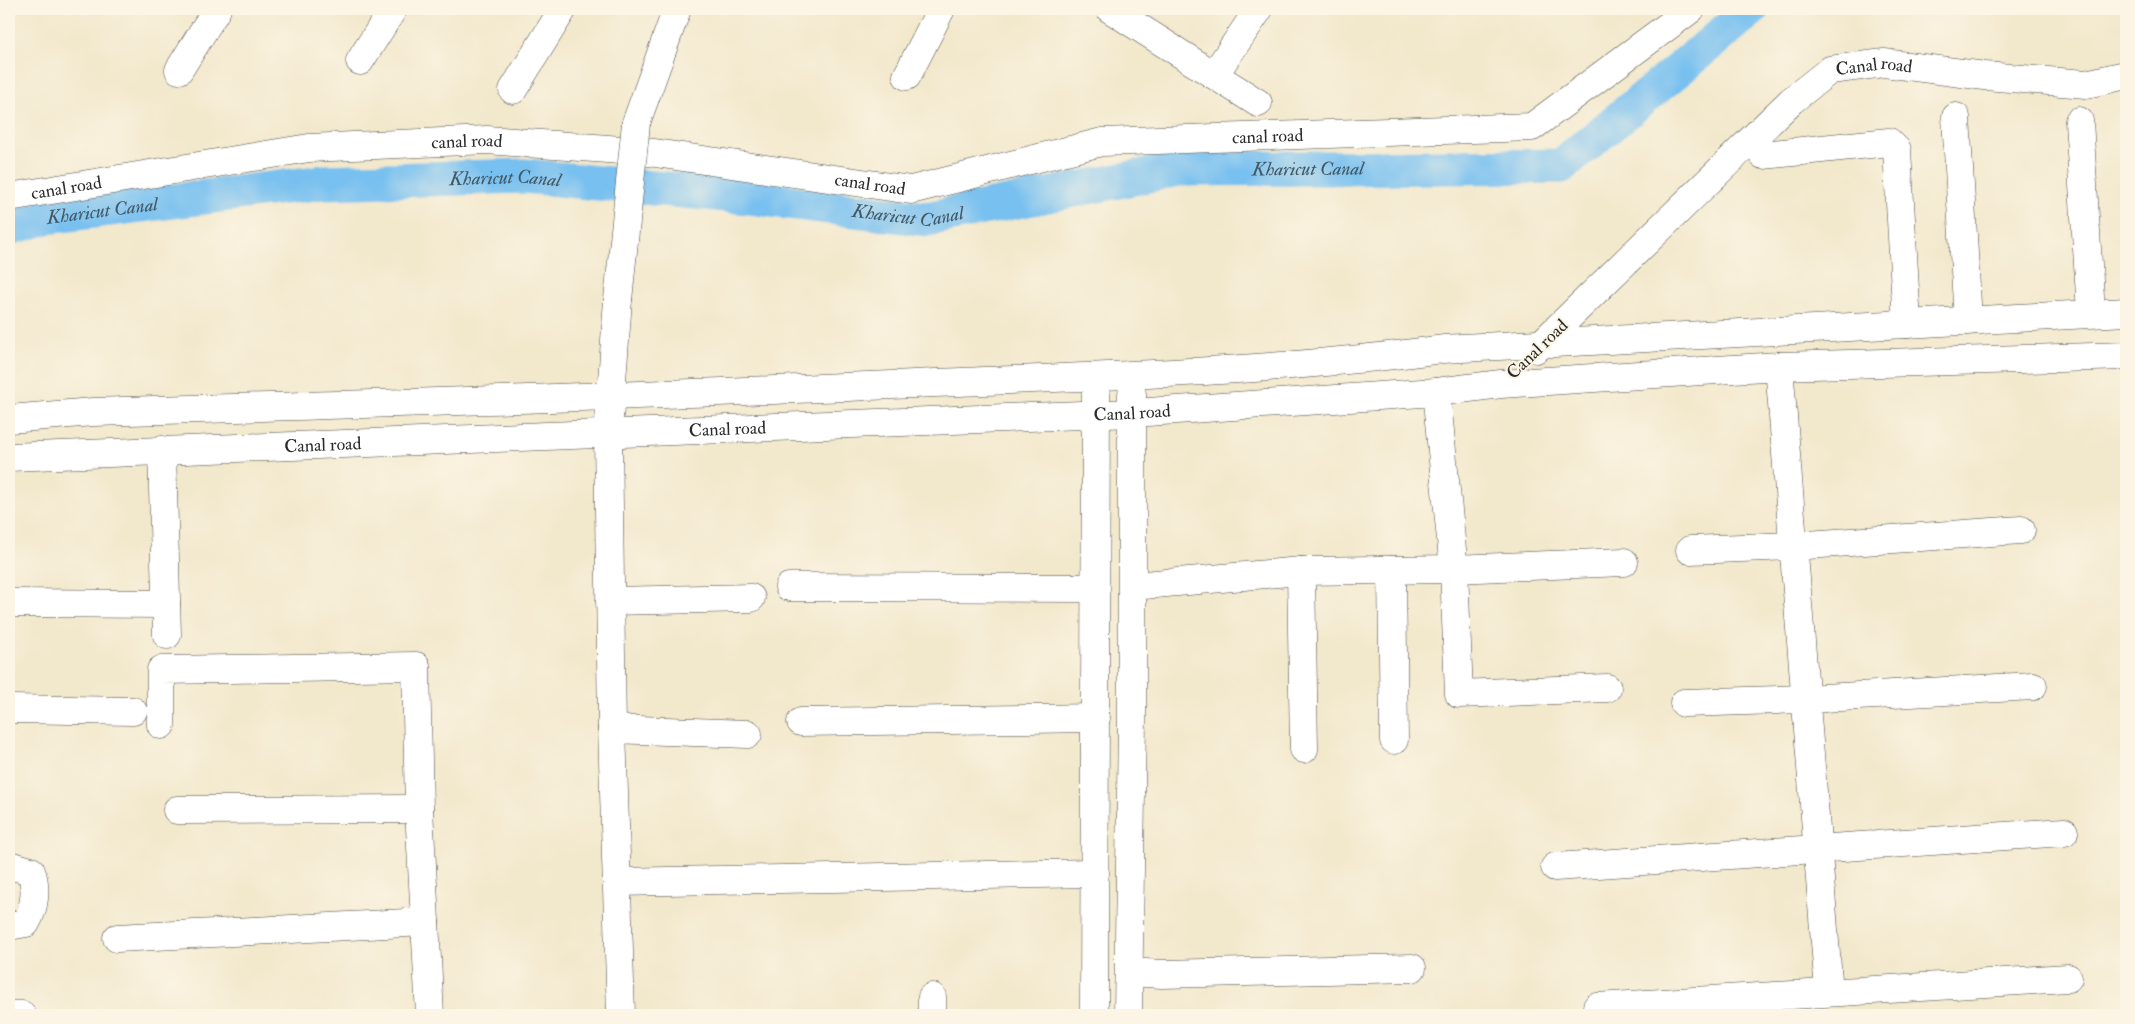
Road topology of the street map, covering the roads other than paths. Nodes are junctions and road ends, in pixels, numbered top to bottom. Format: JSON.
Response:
{"nodes":[{"id":1,"x":217,"y":9,"type":"edge"},
{"id":2,"x":393,"y":9,"type":"edge"},
{"id":3,"x":563,"y":9,"type":"edge"},
{"id":4,"x":677,"y":9,"type":"edge"},
{"id":5,"x":941,"y":9,"type":"edge"},
{"id":6,"x":1259,"y":9,"type":"edge"},
{"id":7,"x":1691,"y":9,"type":"edge"},
{"id":8,"x":1125,"y":13,"type":"edge"},
{"id":9,"x":360,"y":61,"type":"dead end"},
{"id":10,"x":179,"y":70,"type":"dead end"},
{"id":11,"x":1214,"y":75,"type":"junction"},
{"id":12,"x":2126,"y":75,"type":"edge"},
{"id":13,"x":907,"y":76,"type":"dead end"},
{"id":14,"x":513,"y":90,"type":"dead end"},
{"id":15,"x":1258,"y":103,"type":"dead end"},
{"id":16,"x":1956,"y":117,"type":"dead end"},
{"id":17,"x":2079,"y":121,"type":"dead end"},
{"id":18,"x":1764,"y":155,"type":"dead end"},
{"id":19,"x":9,"y":197,"type":"edge"},
{"id":20,"x":2091,"y":312,"type":"junction"},
{"id":21,"x":2126,"y":312,"type":"edge"},
{"id":22,"x":1968,"y":321,"type":"junction"},
{"id":23,"x":1907,"y":324,"type":"junction"},
{"id":24,"x":1542,"y":344,"type":"junction"},
{"id":25,"x":2126,"y":356,"type":"edge"},
{"id":26,"x":1779,"y":366,"type":"junction"},
{"id":27,"x":1131,"y":375,"type":"junction"},
{"id":28,"x":1096,"y":376,"type":"junction"},
{"id":29,"x":1501,"y":384,"type":"junction"},
{"id":30,"x":1436,"y":392,"type":"junction"},
{"id":31,"x":611,"y":398,"type":"junction"},
{"id":32,"x":1097,"y":413,"type":"junction"},
{"id":33,"x":1133,"y":413,"type":"junction"},
{"id":34,"x":9,"y":418,"type":"edge"},
{"id":35,"x":608,"y":434,"type":"junction"},
{"id":36,"x":162,"y":450,"type":"junction"},
{"id":37,"x":9,"y":457,"type":"edge"},
{"id":38,"x":2021,"y":530,"type":"dead end"},
{"id":39,"x":1793,"y":546,"type":"junction"},
{"id":40,"x":1690,"y":550,"type":"dead end"},
{"id":41,"x":1624,"y":562,"type":"dead end"},
{"id":42,"x":1454,"y":569,"type":"junction"},
{"id":43,"x":1392,"y":570,"type":"junction"},
{"id":44,"x":1301,"y":572,"type":"junction"},
{"id":45,"x":1132,"y":586,"type":"junction"},
{"id":46,"x":789,"y":587,"type":"dead end"},
{"id":47,"x":1096,"y":588,"type":"junction"},
{"id":48,"x":751,"y":598,"type":"dead end"},
{"id":49,"x":610,"y":601,"type":"junction"},
{"id":50,"x":9,"y":602,"type":"edge"},
{"id":51,"x":166,"y":604,"type":"junction"},
{"id":52,"x":167,"y":635,"type":"dead end"},
{"id":53,"x":2033,"y":686,"type":"dead end"},
{"id":54,"x":1607,"y":688,"type":"dead end"},
{"id":55,"x":1806,"y":699,"type":"junction"},
{"id":56,"x":1684,"y":704,"type":"dead end"},
{"id":57,"x":9,"y":709,"type":"edge"},
{"id":58,"x":133,"y":710,"type":"dead end"},
{"id":59,"x":1096,"y":718,"type":"junction"},
{"id":60,"x":801,"y":722,"type":"dead end"},
{"id":61,"x":161,"y":725,"type":"dead end"},
{"id":62,"x":612,"y":729,"type":"junction"},
{"id":63,"x":748,"y":734,"type":"dead end"},
{"id":64,"x":1394,"y":740,"type":"dead end"},
{"id":65,"x":1304,"y":749,"type":"dead end"},
{"id":66,"x":419,"y":809,"type":"junction"},
{"id":67,"x":177,"y":810,"type":"dead end"},
{"id":68,"x":2064,"y":832,"type":"dead end"},
{"id":69,"x":1818,"y":850,"type":"junction"},
{"id":70,"x":9,"y":865,"type":"edge"},
{"id":71,"x":1555,"y":867,"type":"dead end"},
{"id":72,"x":1095,"y":873,"type":"junction"},
{"id":73,"x":617,"y":882,"type":"junction"},
{"id":74,"x":425,"y":922,"type":"junction"},
{"id":75,"x":9,"y":926,"type":"edge"},
{"id":76,"x":117,"y":938,"type":"dead end"},
{"id":77,"x":1412,"y":968,"type":"dead end"},
{"id":78,"x":1129,"y":972,"type":"junction"},
{"id":79,"x":2068,"y":978,"type":"dead end"},
{"id":80,"x":1830,"y":992,"type":"junction"},
{"id":81,"x":1597,"y":1007,"type":"dead end"},
{"id":82,"x":9,"y":1015,"type":"edge"},
{"id":83,"x":22,"y":1015,"type":"edge"},
{"id":84,"x":430,"y":1015,"type":"edge"},
{"id":85,"x":621,"y":1015,"type":"edge"},
{"id":86,"x":1094,"y":1015,"type":"edge"},
{"id":87,"x":1128,"y":1015,"type":"edge"}],
"edges":[{"from":1,"to":10,"type":"street"},
{"from":2,"to":9,"type":"street"},
{"from":3,"to":14,"type":"street"},
{"from":4,"to":31,"type":"street","bridge":true},
{"from":5,"to":13,"type":"street"},
{"from":6,"to":11,"type":"street"},
{"from":7,"to":19,"type":"street","name":"canal road"},
{"from":8,"to":11,"type":"street"},
{"from":11,"to":15,"type":"street"},
{"from":12,"to":24,"type":"street","name":"Canal road"},
{"from":16,"to":22,"type":"street"},
{"from":17,"to":20,"type":"street"},
{"from":18,"to":23,"type":"street"},
{"from":20,"to":21,"type":"street"},
{"from":20,"to":22,"type":"street"},
{"from":22,"to":23,"type":"street"},
{"from":23,"to":24,"type":"street"},
{"from":24,"to":27,"type":"street"},
{"from":24,"to":29,"type":"street","name":"Canal road"},
{"from":25,"to":26,"type":"street"},
{"from":26,"to":29,"type":"street"},
{"from":26,"to":39,"type":"street"},
{"from":27,"to":28,"type":"street"},
{"from":27,"to":33,"type":"street"},
{"from":28,"to":31,"type":"street"},
{"from":28,"to":32,"type":"street"},
{"from":29,"to":30,"type":"street","name":"Canal road"},
{"from":30,"to":33,"type":"street","name":"Canal road"},
{"from":30,"to":42,"type":"street"},
{"from":31,"to":34,"type":"street"},
{"from":31,"to":35,"type":"street"},
{"from":32,"to":33,"type":"street","name":"Canal road"},
{"from":32,"to":35,"type":"street","name":"Canal road"},
{"from":32,"to":47,"type":"street"},
{"from":33,"to":45,"type":"street"},
{"from":35,"to":36,"type":"street","name":"Canal road"},
{"from":35,"to":49,"type":"street"},
{"from":36,"to":37,"type":"street","name":"Canal road"},
{"from":36,"to":51,"type":"street"},
{"from":38,"to":39,"type":"street"},
{"from":39,"to":40,"type":"street"},
{"from":39,"to":55,"type":"street"},
{"from":41,"to":42,"type":"street"},
{"from":42,"to":43,"type":"street"},
{"from":42,"to":54,"type":"street"},
{"from":43,"to":44,"type":"street"},
{"from":43,"to":64,"type":"street"},
{"from":44,"to":45,"type":"street"},
{"from":44,"to":65,"type":"street"},
{"from":45,"to":78,"type":"street"},
{"from":46,"to":47,"type":"street"},
{"from":47,"to":59,"type":"street"},
{"from":48,"to":49,"type":"street"},
{"from":49,"to":62,"type":"street"},
{"from":50,"to":51,"type":"street"},
{"from":51,"to":52,"type":"street"},
{"from":53,"to":55,"type":"street"},
{"from":55,"to":56,"type":"street"},
{"from":55,"to":69,"type":"street"},
{"from":57,"to":58,"type":"street"},
{"from":59,"to":60,"type":"street"},
{"from":59,"to":72,"type":"street"},
{"from":61,"to":66,"type":"street"},
{"from":62,"to":63,"type":"street"},
{"from":62,"to":73,"type":"street"},
{"from":66,"to":67,"type":"street"},
{"from":66,"to":74,"type":"street"},
{"from":68,"to":69,"type":"street"},
{"from":69,"to":71,"type":"street"},
{"from":69,"to":80,"type":"street"},
{"from":70,"to":75,"type":"street"},
{"from":72,"to":73,"type":"street"},
{"from":72,"to":86,"type":"street"},
{"from":73,"to":85,"type":"street"},
{"from":74,"to":76,"type":"street"},
{"from":74,"to":84,"type":"street"},
{"from":77,"to":78,"type":"street"},
{"from":78,"to":87,"type":"street"},
{"from":79,"to":80,"type":"street"},
{"from":80,"to":81,"type":"street"},
{"from":82,"to":83,"type":"street"}]}
